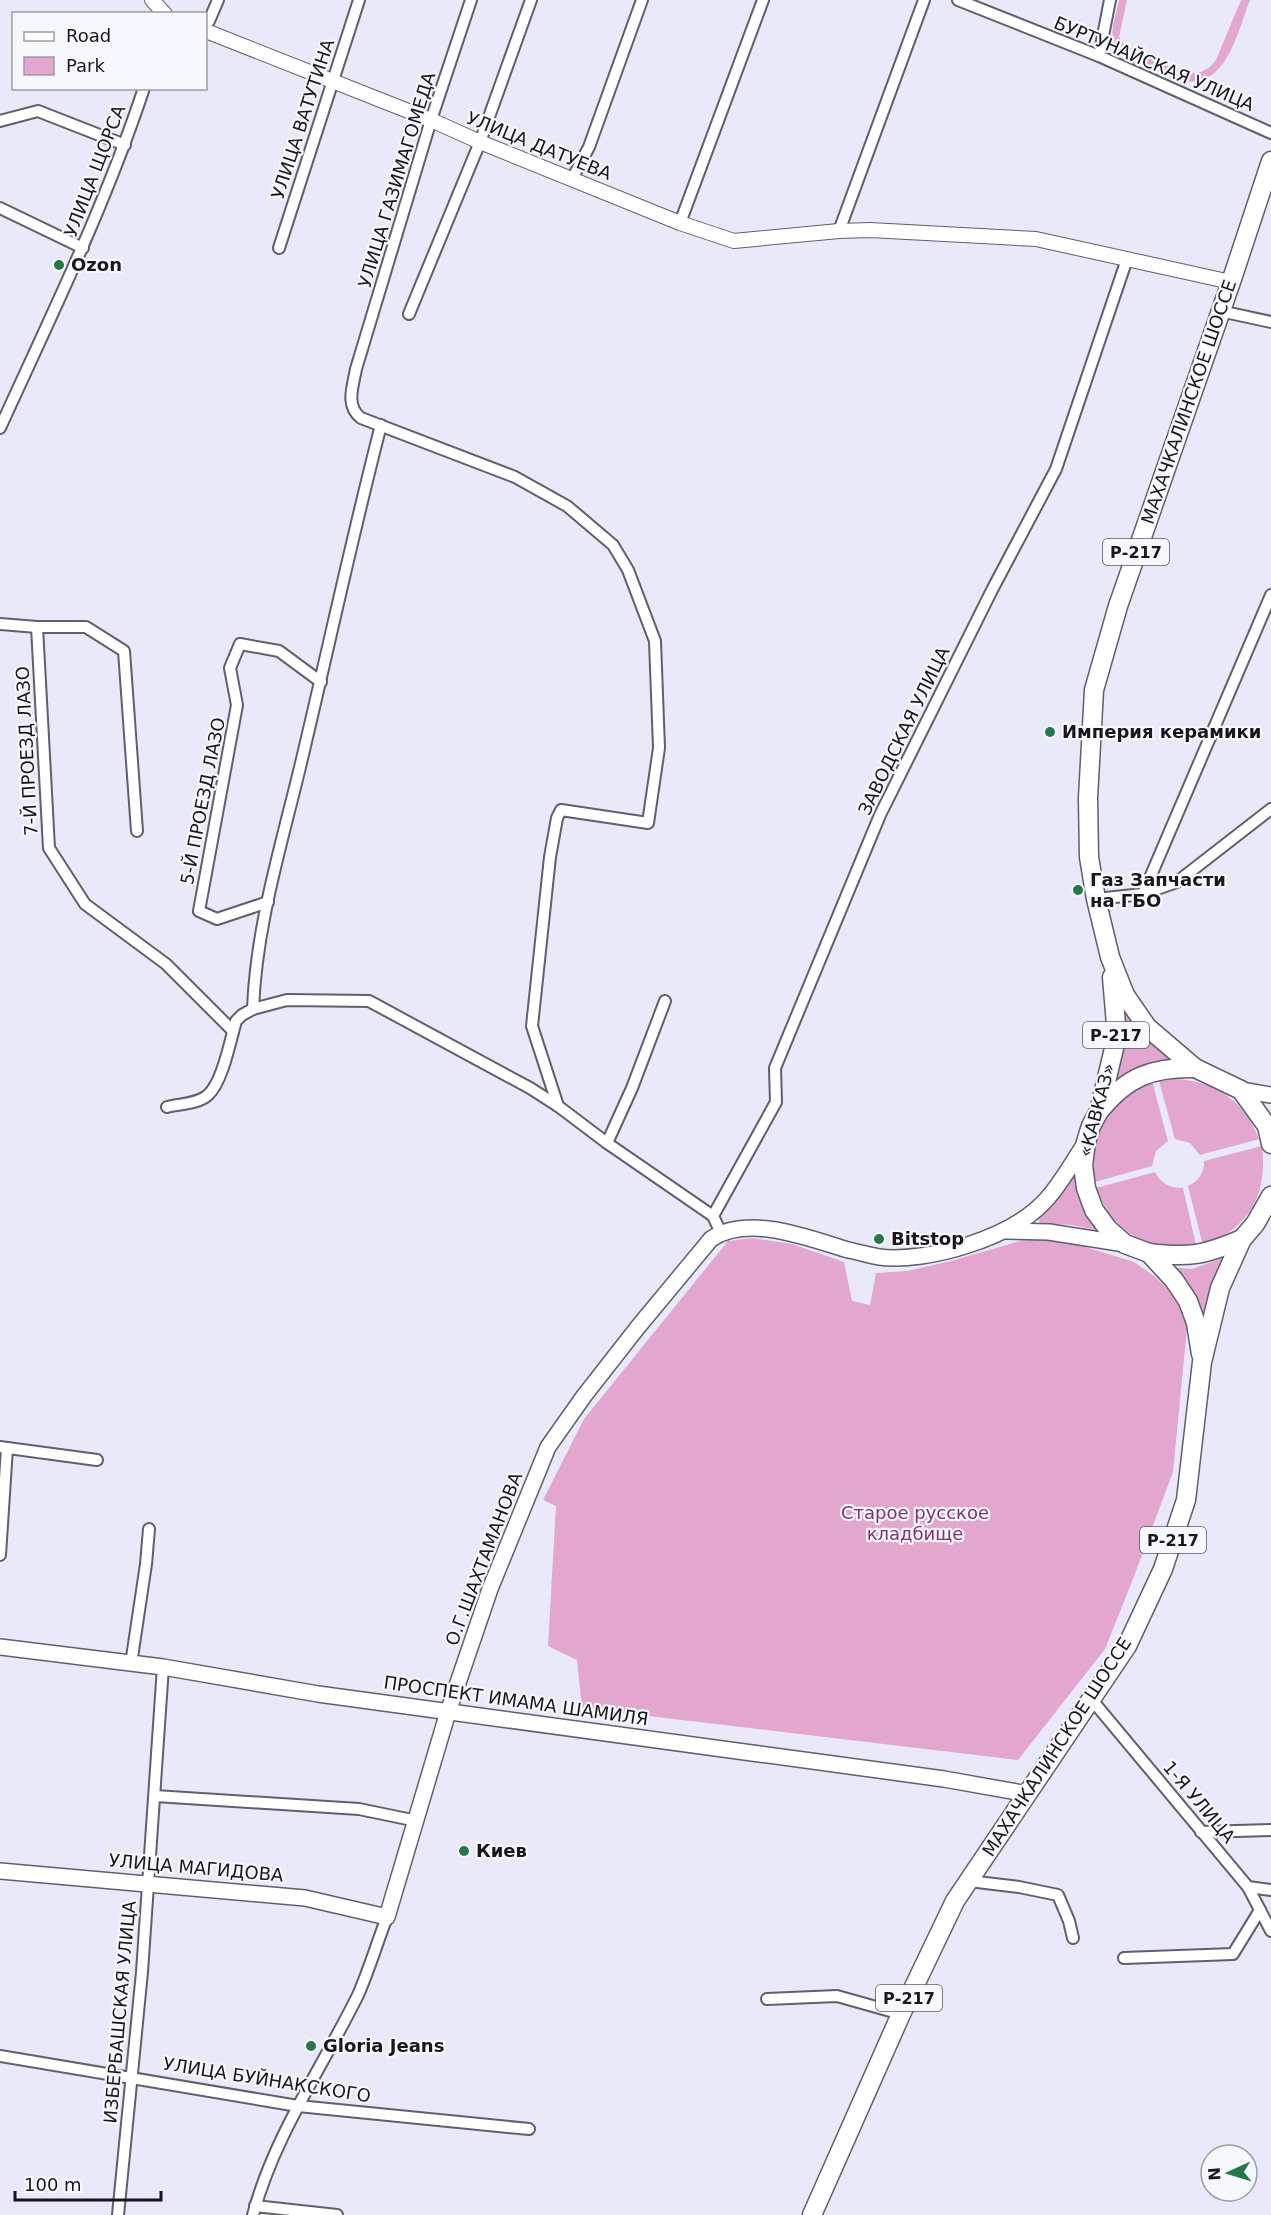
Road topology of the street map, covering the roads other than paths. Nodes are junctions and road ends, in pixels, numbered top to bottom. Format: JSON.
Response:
{"nodes":[{"id":1,"x":152,"y":0,"type":"edge"},
{"id":2,"x":218,"y":0,"type":"edge"},
{"id":3,"x":359,"y":0,"type":"edge"},
{"id":4,"x":471,"y":0,"type":"edge"},
{"id":5,"x":531,"y":0,"type":"edge"},
{"id":6,"x":642,"y":0,"type":"edge"},
{"id":7,"x":764,"y":0,"type":"edge"},
{"id":8,"x":924,"y":0,"type":"edge"},
{"id":9,"x":958,"y":0,"type":"edge"},
{"id":10,"x":1110,"y":0,"type":"edge"},
{"id":11,"x":163,"y":12,"type":"edge"},
{"id":12,"x":207,"y":20,"type":"edge"},
{"id":13,"x":207,"y":31,"type":"edge"},
{"id":14,"x":1099,"y":56,"type":"junction"},
{"id":15,"x":332,"y":81,"type":"junction"},
{"id":16,"x":143,"y":90,"type":"edge"},
{"id":17,"x":431,"y":120,"type":"junction"},
{"id":18,"x":0,"y":121,"type":"edge"},
{"id":19,"x":1271,"y":133,"type":"edge"},
{"id":20,"x":480,"y":142,"type":"junction"},
{"id":21,"x":125,"y":145,"type":"junction"},
{"id":22,"x":1271,"y":161,"type":"edge"},
{"id":23,"x":572,"y":178,"type":"junction"},
{"id":24,"x":0,"y":208,"type":"edge"},
{"id":25,"x":680,"y":224,"type":"junction"},
{"id":26,"x":839,"y":231,"type":"junction"},
{"id":27,"x":82,"y":248,"type":"junction"},
{"id":28,"x":279,"y":248,"type":"dead end"},
{"id":29,"x":1127,"y":259,"type":"junction"},
{"id":30,"x":1231,"y":282,"type":"junction"},
{"id":31,"x":1220,"y":311,"type":"junction"},
{"id":32,"x":410,"y":314,"type":"dead end"},
{"id":33,"x":1271,"y":322,"type":"edge"},
{"id":34,"x":381,"y":425,"type":"junction"},
{"id":35,"x":0,"y":428,"type":"edge"},
{"id":36,"x":1271,"y":595,"type":"edge"},
{"id":37,"x":0,"y":624,"type":"edge"},
{"id":38,"x":37,"y":627,"type":"junction"},
{"id":39,"x":321,"y":682,"type":"junction"},
{"id":40,"x":1271,"y":809,"type":"edge"},
{"id":41,"x":137,"y":831,"type":"dead end"},
{"id":42,"x":1143,"y":894,"type":"junction"},
{"id":43,"x":1096,"y":899,"type":"junction"},
{"id":44,"x":268,"y":902,"type":"junction"},
{"id":45,"x":1110,"y":957,"type":"junction"},
{"id":46,"x":665,"y":1001,"type":"dead end"},
{"id":47,"x":253,"y":1009,"type":"junction"},
{"id":48,"x":233,"y":1031,"type":"junction"},
{"id":49,"x":1195,"y":1068,"type":"junction"},
{"id":50,"x":1241,"y":1090,"type":"junction"},
{"id":51,"x":1271,"y":1095,"type":"edge"},
{"id":52,"x":558,"y":1106,"type":"junction"},
{"id":53,"x":167,"y":1107,"type":"dead end"},
{"id":54,"x":1099,"y":1111,"type":"junction"},
{"id":55,"x":1086,"y":1142,"type":"junction"},
{"id":56,"x":607,"y":1143,"type":"junction"},
{"id":57,"x":1271,"y":1144,"type":"edge"},
{"id":58,"x":1271,"y":1196,"type":"edge"},
{"id":59,"x":713,"y":1216,"type":"junction"},
{"id":60,"x":1007,"y":1231,"type":"junction"},
{"id":61,"x":721,"y":1233,"type":"junction"},
{"id":62,"x":1242,"y":1239,"type":"junction"},
{"id":63,"x":1125,"y":1244,"type":"junction"},
{"id":64,"x":1149,"y":1253,"type":"junction"},
{"id":65,"x":1202,"y":1362,"type":"junction"},
{"id":66,"x":3,"y":1448,"type":"edge"},
{"id":67,"x":97,"y":1460,"type":"dead end"},
{"id":68,"x":150,"y":1528,"type":"dead end"},
{"id":69,"x":0,"y":1554,"type":"edge"},
{"id":70,"x":0,"y":1647,"type":"edge"},
{"id":71,"x":131,"y":1664,"type":"junction"},
{"id":72,"x":163,"y":1667,"type":"junction"},
{"id":73,"x":1092,"y":1700,"type":"junction"},
{"id":74,"x":448,"y":1712,"type":"junction"},
{"id":75,"x":1028,"y":1794,"type":"junction"},
{"id":76,"x":155,"y":1796,"type":"junction"},
{"id":77,"x":417,"y":1821,"type":"junction"},
{"id":78,"x":1271,"y":1830,"type":"edge"},
{"id":79,"x":1201,"y":1832,"type":"junction"},
{"id":80,"x":0,"y":1871,"type":"edge"},
{"id":81,"x":969,"y":1881,"type":"junction"},
{"id":82,"x":147,"y":1883,"type":"junction"},
{"id":83,"x":1248,"y":1887,"type":"junction"},
{"id":84,"x":1271,"y":1890,"type":"edge"},
{"id":85,"x":1260,"y":1910,"type":"junction"},
{"id":86,"x":387,"y":1917,"type":"junction"},
{"id":87,"x":1271,"y":1931,"type":"edge"},
{"id":88,"x":1073,"y":1938,"type":"dead end"},
{"id":89,"x":1124,"y":1958,"type":"dead end"},
{"id":90,"x":768,"y":1999,"type":"dead end"},
{"id":91,"x":901,"y":2014,"type":"junction"},
{"id":92,"x":0,"y":2056,"type":"edge"},
{"id":93,"x":132,"y":2076,"type":"junction"},
{"id":94,"x":298,"y":2106,"type":"junction"},
{"id":95,"x":530,"y":2129,"type":"dead end"},
{"id":96,"x":254,"y":2211,"type":"edge"},
{"id":97,"x":118,"y":2215,"type":"edge"},
{"id":98,"x":337,"y":2215,"type":"edge"},
{"id":99,"x":812,"y":2215,"type":"edge"}],
"edges":[{"from":1,"to":11,"type":"street"},
{"from":2,"to":12,"type":"street"},
{"from":3,"to":15,"type":"street","name":"УЛИЦА ВАТУТИНА"},
{"from":4,"to":17,"type":"street","name":"УЛИЦА ГАЗИМАГОМЕДА"},
{"from":5,"to":20,"type":"street"},
{"from":6,"to":23,"type":"street"},
{"from":7,"to":25,"type":"street"},
{"from":8,"to":26,"type":"street"},
{"from":9,"to":14,"type":"street","name":"БУРТУНАЙСКАЯ УЛИЦА"},
{"from":10,"to":14,"type":"street"},
{"from":13,"to":15,"type":"street","name":"УЛИЦА ДАТУЕВА"},
{"from":14,"to":19,"type":"street","name":"БУРТУНАЙСКАЯ УЛИЦА"},
{"from":15,"to":17,"type":"street","name":"УЛИЦА ДАТУЕВА"},
{"from":15,"to":28,"type":"street","name":"УЛИЦА ВАТУТИНА"},
{"from":16,"to":21,"type":"street","name":"УЛИЦА ЩОРСА"},
{"from":17,"to":20,"type":"street","name":"УЛИЦА ДАТУЕВА"},
{"from":17,"to":34,"type":"street","name":"УЛИЦА ГАЗИМАГОМЕДА"},
{"from":18,"to":21,"type":"street"},
{"from":20,"to":23,"type":"street","name":"УЛИЦА ДАТУЕВА"},
{"from":20,"to":32,"type":"street"},
{"from":21,"to":27,"type":"street","name":"УЛИЦА ЩОРСА"},
{"from":22,"to":30,"type":"highway","name":"МАХАЧКАЛИНСКОЕ ШОССЕ","number":"Р-217"},
{"from":23,"to":25,"type":"street","name":"УЛИЦА ДАТУЕВА"},
{"from":24,"to":27,"type":"street"},
{"from":25,"to":26,"type":"street","name":"УЛИЦА ДАТУЕВА"},
{"from":26,"to":29,"type":"street","name":"УЛИЦА ДАТУЕВА"},
{"from":27,"to":35,"type":"street","name":"УЛИЦА ЩОРСА"},
{"from":29,"to":30,"type":"street","name":"УЛИЦА ДАТУЕВА"},
{"from":29,"to":59,"type":"street","name":"ЗАВОДСКАЯ УЛИЦА"},
{"from":30,"to":31,"type":"highway","name":"МАХАЧКАЛИНСКОЕ ШОССЕ","number":"Р-217"},
{"from":31,"to":33,"type":"street"},
{"from":31,"to":43,"type":"highway","name":"МАХАЧКАЛИНСКОЕ ШОССЕ","number":"Р-217"},
{"from":34,"to":39,"type":"street"},
{"from":34,"to":52,"type":"street"},
{"from":36,"to":42,"type":"street"},
{"from":37,"to":38,"type":"street"},
{"from":38,"to":41,"type":"street"},
{"from":38,"to":48,"type":"street","name":"7-Й ПРОЕЗД ЛАЗО"},
{"from":39,"to":44,"type":"street"},
{"from":39,"to":44,"type":"street","name":"5-Й ПРОЕЗД ЛАЗО"},
{"from":40,"to":42,"type":"street"},
{"from":42,"to":43,"type":"street"},
{"from":43,"to":45,"type":"highway","name":"МАХАЧКАЛИНСКОЕ ШОССЕ","number":"Р-217"},
{"from":44,"to":47,"type":"street"},
{"from":45,"to":49,"type":"highway","name":"МАХАЧКАЛИНСКОЕ ШОССЕ","number":"Р-217"},
{"from":45,"to":54,"type":"highway","name":"«КАВКАЗ»","number":"Р-217"},
{"from":46,"to":56,"type":"street"},
{"from":47,"to":48,"type":"street"},
{"from":47,"to":52,"type":"street"},
{"from":48,"to":53,"type":"street"},
{"from":49,"to":50,"type":"highway","name":"МАХАЧКАЛИНСКОЕ ШОССЕ","number":"Р-217"},
{"from":49,"to":54,"type":"highway","number":"Р-217"},
{"from":50,"to":51,"type":"main road","number":"Р-217"},
{"from":50,"to":57,"type":"highway","name":"МАХАЧКАЛИНСКОЕ ШОССЕ","number":"Р-217"},
{"from":52,"to":56,"type":"street"},
{"from":54,"to":55,"type":"highway","name":"«КАВКАЗ»","number":"Р-217"},
{"from":55,"to":60,"type":"main road","number":"Р-217"},
{"from":55,"to":63,"type":"highway","name":"«КАВКАЗ»","number":"Р-217"},
{"from":56,"to":59,"type":"street"},
{"from":58,"to":62,"type":"highway","name":"МАХАЧКАЛИНСКОЕ ШОССЕ","number":"Р-217"},
{"from":59,"to":61,"type":"street"},
{"from":60,"to":61,"type":"main road"},
{"from":60,"to":63,"type":"main road","number":"Р-217"},
{"from":61,"to":74,"type":"main road","name":"О.Г.ШАХТАМАНОВА"},
{"from":62,"to":64,"type":"highway","number":"Р-217"},
{"from":62,"to":65,"type":"highway","name":"МАХАЧКАЛИНСКОЕ ШОССЕ","number":"Р-217"},
{"from":63,"to":64,"type":"highway","name":"«КАВКАЗ»","number":"Р-217"},
{"from":64,"to":65,"type":"highway","name":"«КАВКАЗ»","number":"Р-217"},
{"from":65,"to":73,"type":"highway","name":"МАХАЧКАЛИНСКОЕ ШОССЕ","number":"Р-217"},
{"from":66,"to":67,"type":"street"},
{"from":66,"to":69,"type":"street"},
{"from":68,"to":71,"type":"street"},
{"from":70,"to":71,"type":"main road","name":"ПРОСПЕКТ ИМАМА ШАМИЛЯ"},
{"from":71,"to":72,"type":"main road","name":"ПРОСПЕКТ ИМАМА ШАМИЛЯ"},
{"from":72,"to":74,"type":"main road","name":"ПРОСПЕКТ ИМАМА ШАМИЛЯ"},
{"from":72,"to":76,"type":"street","name":"ИЗБЕРБАШСКАЯ УЛИЦА"},
{"from":73,"to":75,"type":"highway","name":"МАХАЧКАЛИНСКОЕ ШОССЕ","number":"Р-217"},
{"from":73,"to":79,"type":"street","name":"1-Я УЛИЦА"},
{"from":74,"to":75,"type":"main road","name":"ПРОСПЕКТ ИМАМА ШАМИЛЯ"},
{"from":74,"to":77,"type":"main road","name":"О.Г.ШАХТАМАНОВА"},
{"from":75,"to":81,"type":"highway","name":"МАХАЧКАЛИНСКОЕ ШОССЕ","number":"Р-217"},
{"from":76,"to":77,"type":"street"},
{"from":76,"to":82,"type":"street","name":"ИЗБЕРБАШСКАЯ УЛИЦА"},
{"from":77,"to":86,"type":"main road","name":"О.Г.ШАХТАМАНОВА"},
{"from":78,"to":79,"type":"street"},
{"from":79,"to":83,"type":"street","name":"1-Я УЛИЦА"},
{"from":80,"to":82,"type":"main road","name":"УЛИЦА МАГИДОВА"},
{"from":81,"to":88,"type":"street"},
{"from":81,"to":91,"type":"highway","name":"МАХАЧКАЛИНСКОЕ ШОССЕ","number":"Р-217"},
{"from":82,"to":86,"type":"main road","name":"УЛИЦА МАГИДОВА"},
{"from":82,"to":93,"type":"street","name":"ИЗБЕРБАШСКАЯ УЛИЦА"},
{"from":83,"to":84,"type":"street"},
{"from":83,"to":85,"type":"street","name":"1-Я УЛИЦА"},
{"from":85,"to":87,"type":"street","name":"1-Я УЛИЦА"},
{"from":85,"to":89,"type":"street"},
{"from":86,"to":94,"type":"street","name":"О.Г.ШАХТАМАНОВА"},
{"from":90,"to":91,"type":"street"},
{"from":91,"to":99,"type":"highway","name":"МАХАЧКАЛИНСКОЕ ШОССЕ","number":"Р-217"},
{"from":92,"to":93,"type":"street","name":"УЛИЦА БУЙНАКСКОГО"},
{"from":93,"to":94,"type":"street","name":"УЛИЦА БУЙНАКСКОГО"},
{"from":93,"to":97,"type":"street","name":"ИЗБЕРБАШСКАЯ УЛИЦА"},
{"from":94,"to":95,"type":"street","name":"УЛИЦА БУЙНАКСКОГО"},
{"from":94,"to":96,"type":"street","name":"О.Г.ШАХТАМАНОВА"},
{"from":96,"to":98,"type":"street"}]}
